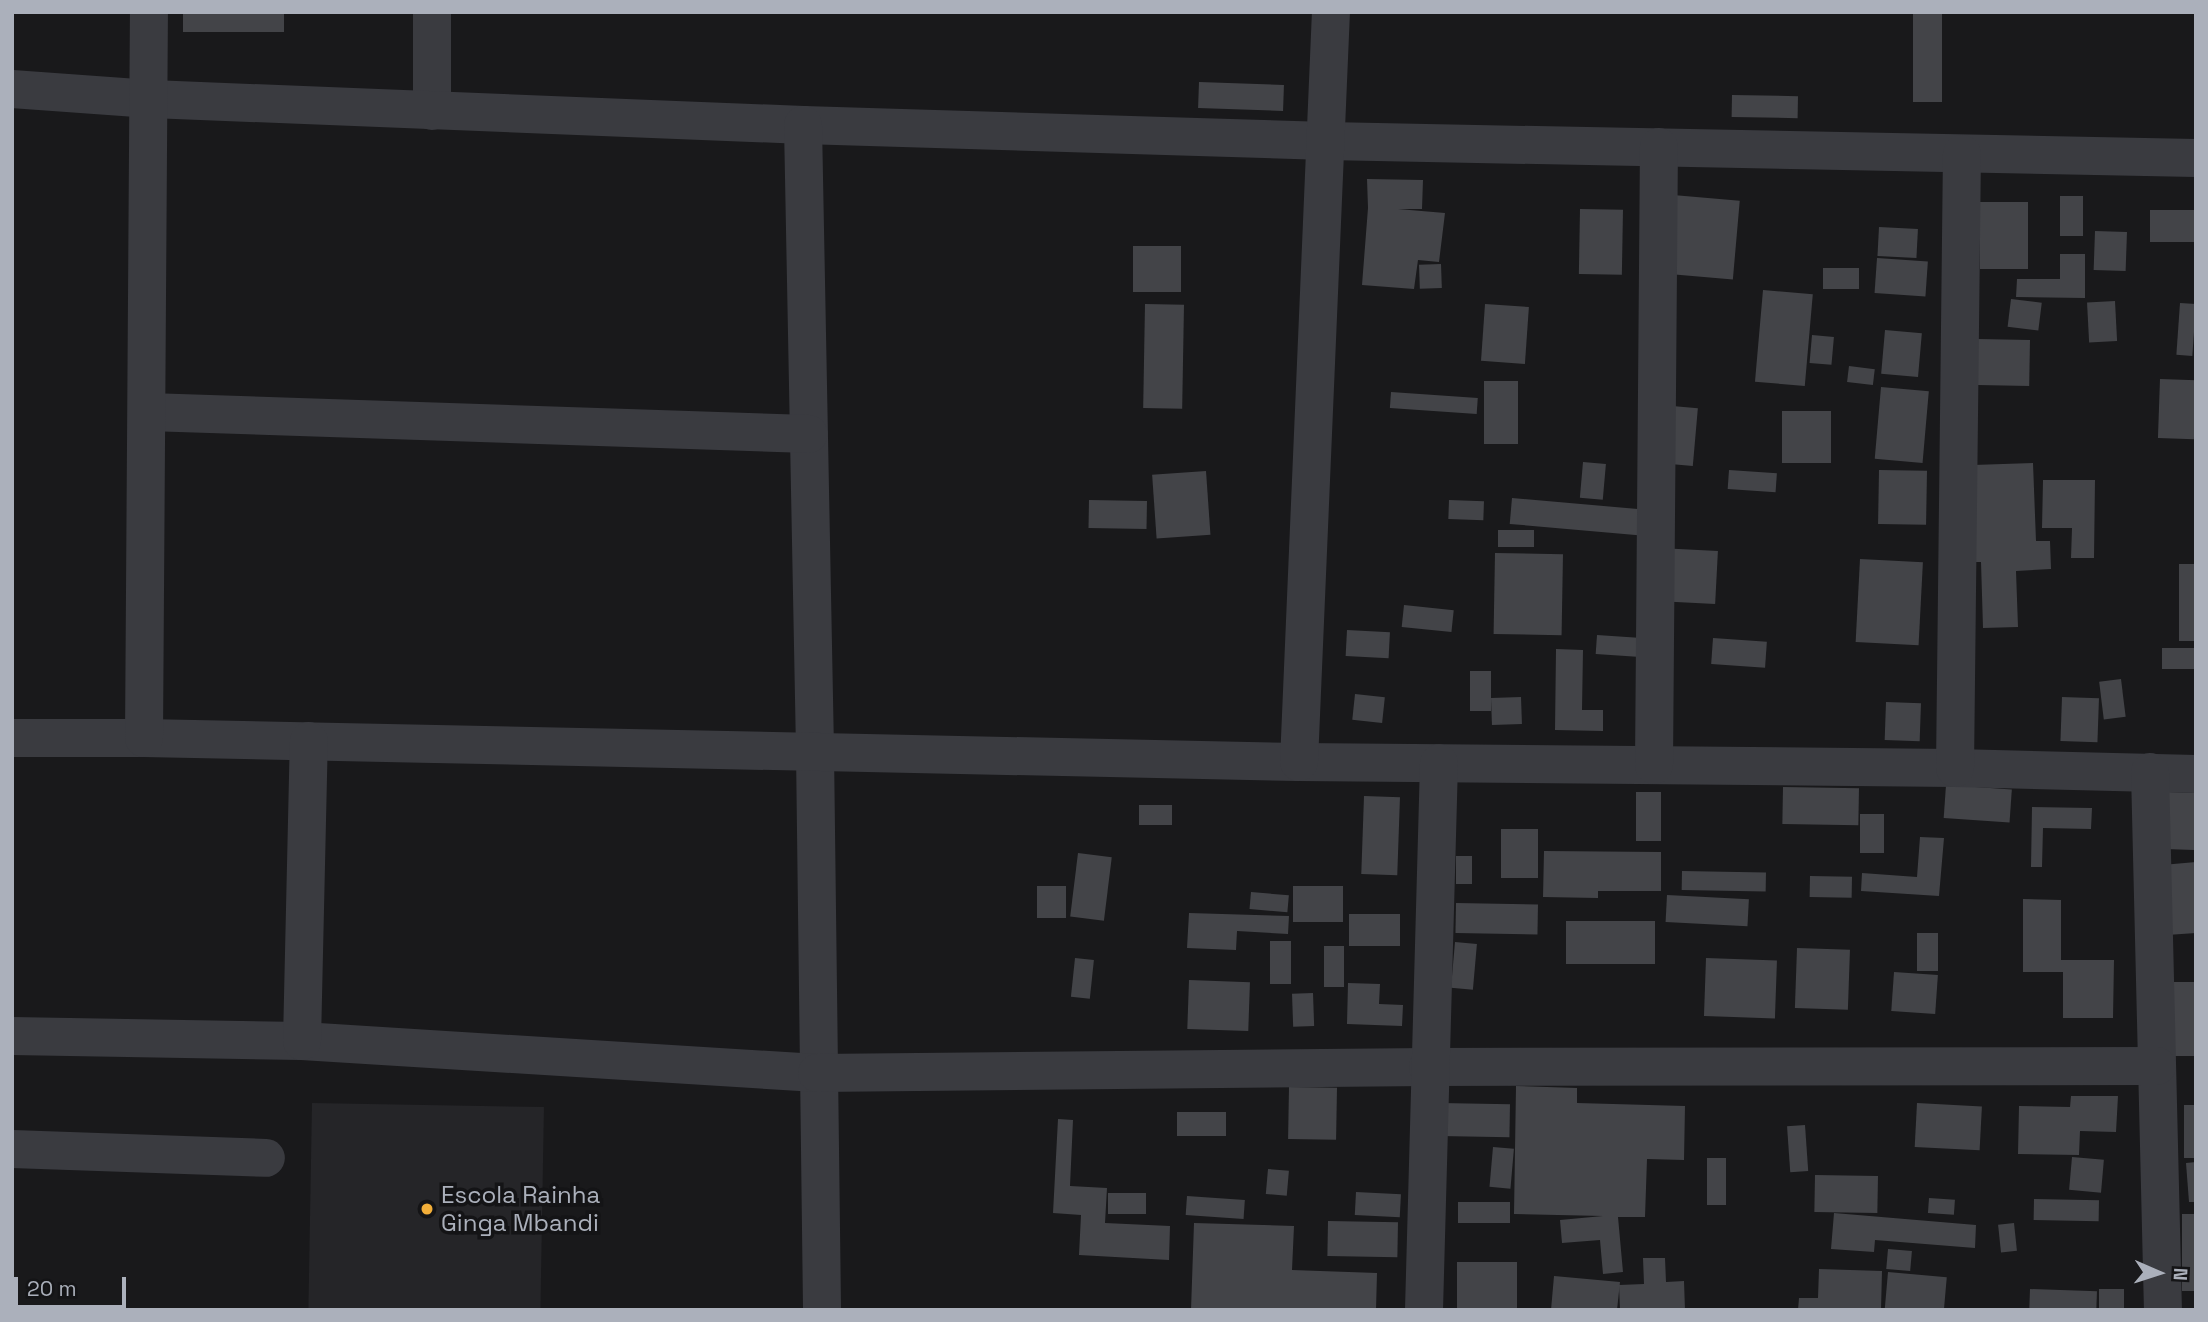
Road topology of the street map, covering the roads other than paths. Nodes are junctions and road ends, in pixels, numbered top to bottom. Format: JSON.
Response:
{"nodes":[{"id":1,"x":149,"y":12,"type":"edge"},
{"id":2,"x":432,"y":12,"type":"edge"},
{"id":3,"x":1331,"y":12,"type":"edge"},
{"id":4,"x":12,"y":89,"type":"edge"},
{"id":5,"x":150,"y":99,"type":"junction"},
{"id":6,"x":432,"y":111,"type":"junction"},
{"id":7,"x":803,"y":125,"type":"junction"},
{"id":8,"x":1327,"y":141,"type":"junction"},
{"id":9,"x":1658,"y":147,"type":"junction"},
{"id":10,"x":1962,"y":153,"type":"junction"},
{"id":11,"x":2196,"y":158,"type":"edge"},
{"id":12,"x":148,"y":412,"type":"junction"},
{"id":13,"x":809,"y":434,"type":"junction"},
{"id":14,"x":144,"y":737,"type":"junction"},
{"id":15,"x":12,"y":738,"type":"edge"},
{"id":16,"x":309,"y":741,"type":"junction"},
{"id":17,"x":815,"y":751,"type":"junction"},
{"id":18,"x":1299,"y":762,"type":"junction"},
{"id":19,"x":1439,"y":763,"type":"junction"},
{"id":20,"x":1654,"y":765,"type":"junction"},
{"id":21,"x":1955,"y":768,"type":"junction"},
{"id":22,"x":2150,"y":772,"type":"junction"},
{"id":23,"x":2196,"y":774,"type":"edge"},
{"id":24,"x":12,"y":1036,"type":"edge"},
{"id":25,"x":302,"y":1041,"type":"junction"},
{"id":26,"x":2157,"y":1066,"type":"junction"},
{"id":27,"x":1428,"y":1067,"type":"junction"},
{"id":28,"x":817,"y":1073,"type":"junction"},
{"id":29,"x":12,"y":1149,"type":"edge"},
{"id":30,"x":266,"y":1158,"type":"dead end"},
{"id":31,"x":822,"y":1310,"type":"edge"},
{"id":32,"x":1424,"y":1310,"type":"edge"},
{"id":33,"x":2163,"y":1310,"type":"edge"}],
"edges":[{"from":1,"to":5,"type":"street"},
{"from":2,"to":6,"type":"street"},
{"from":3,"to":8,"type":"street"},
{"from":4,"to":5,"type":"street"},
{"from":5,"to":6,"type":"street"},
{"from":5,"to":12,"type":"street"},
{"from":6,"to":7,"type":"street"},
{"from":7,"to":8,"type":"street"},
{"from":7,"to":13,"type":"street"},
{"from":8,"to":9,"type":"street"},
{"from":8,"to":18,"type":"street"},
{"from":9,"to":10,"type":"street"},
{"from":9,"to":20,"type":"street"},
{"from":10,"to":11,"type":"street"},
{"from":10,"to":21,"type":"street"},
{"from":12,"to":13,"type":"street"},
{"from":12,"to":14,"type":"street"},
{"from":13,"to":17,"type":"street"},
{"from":14,"to":15,"type":"street"},
{"from":14,"to":16,"type":"street"},
{"from":16,"to":17,"type":"street"},
{"from":16,"to":25,"type":"street"},
{"from":17,"to":18,"type":"street"},
{"from":17,"to":28,"type":"street"},
{"from":18,"to":19,"type":"street"},
{"from":19,"to":20,"type":"street"},
{"from":19,"to":27,"type":"street"},
{"from":20,"to":21,"type":"street"},
{"from":21,"to":22,"type":"street"},
{"from":22,"to":23,"type":"street"},
{"from":22,"to":26,"type":"street"},
{"from":24,"to":25,"type":"street"},
{"from":25,"to":28,"type":"street"},
{"from":26,"to":27,"type":"street"},
{"from":26,"to":33,"type":"street"},
{"from":27,"to":28,"type":"street"},
{"from":27,"to":32,"type":"street"},
{"from":28,"to":31,"type":"street"},
{"from":29,"to":30,"type":"street"}]}
